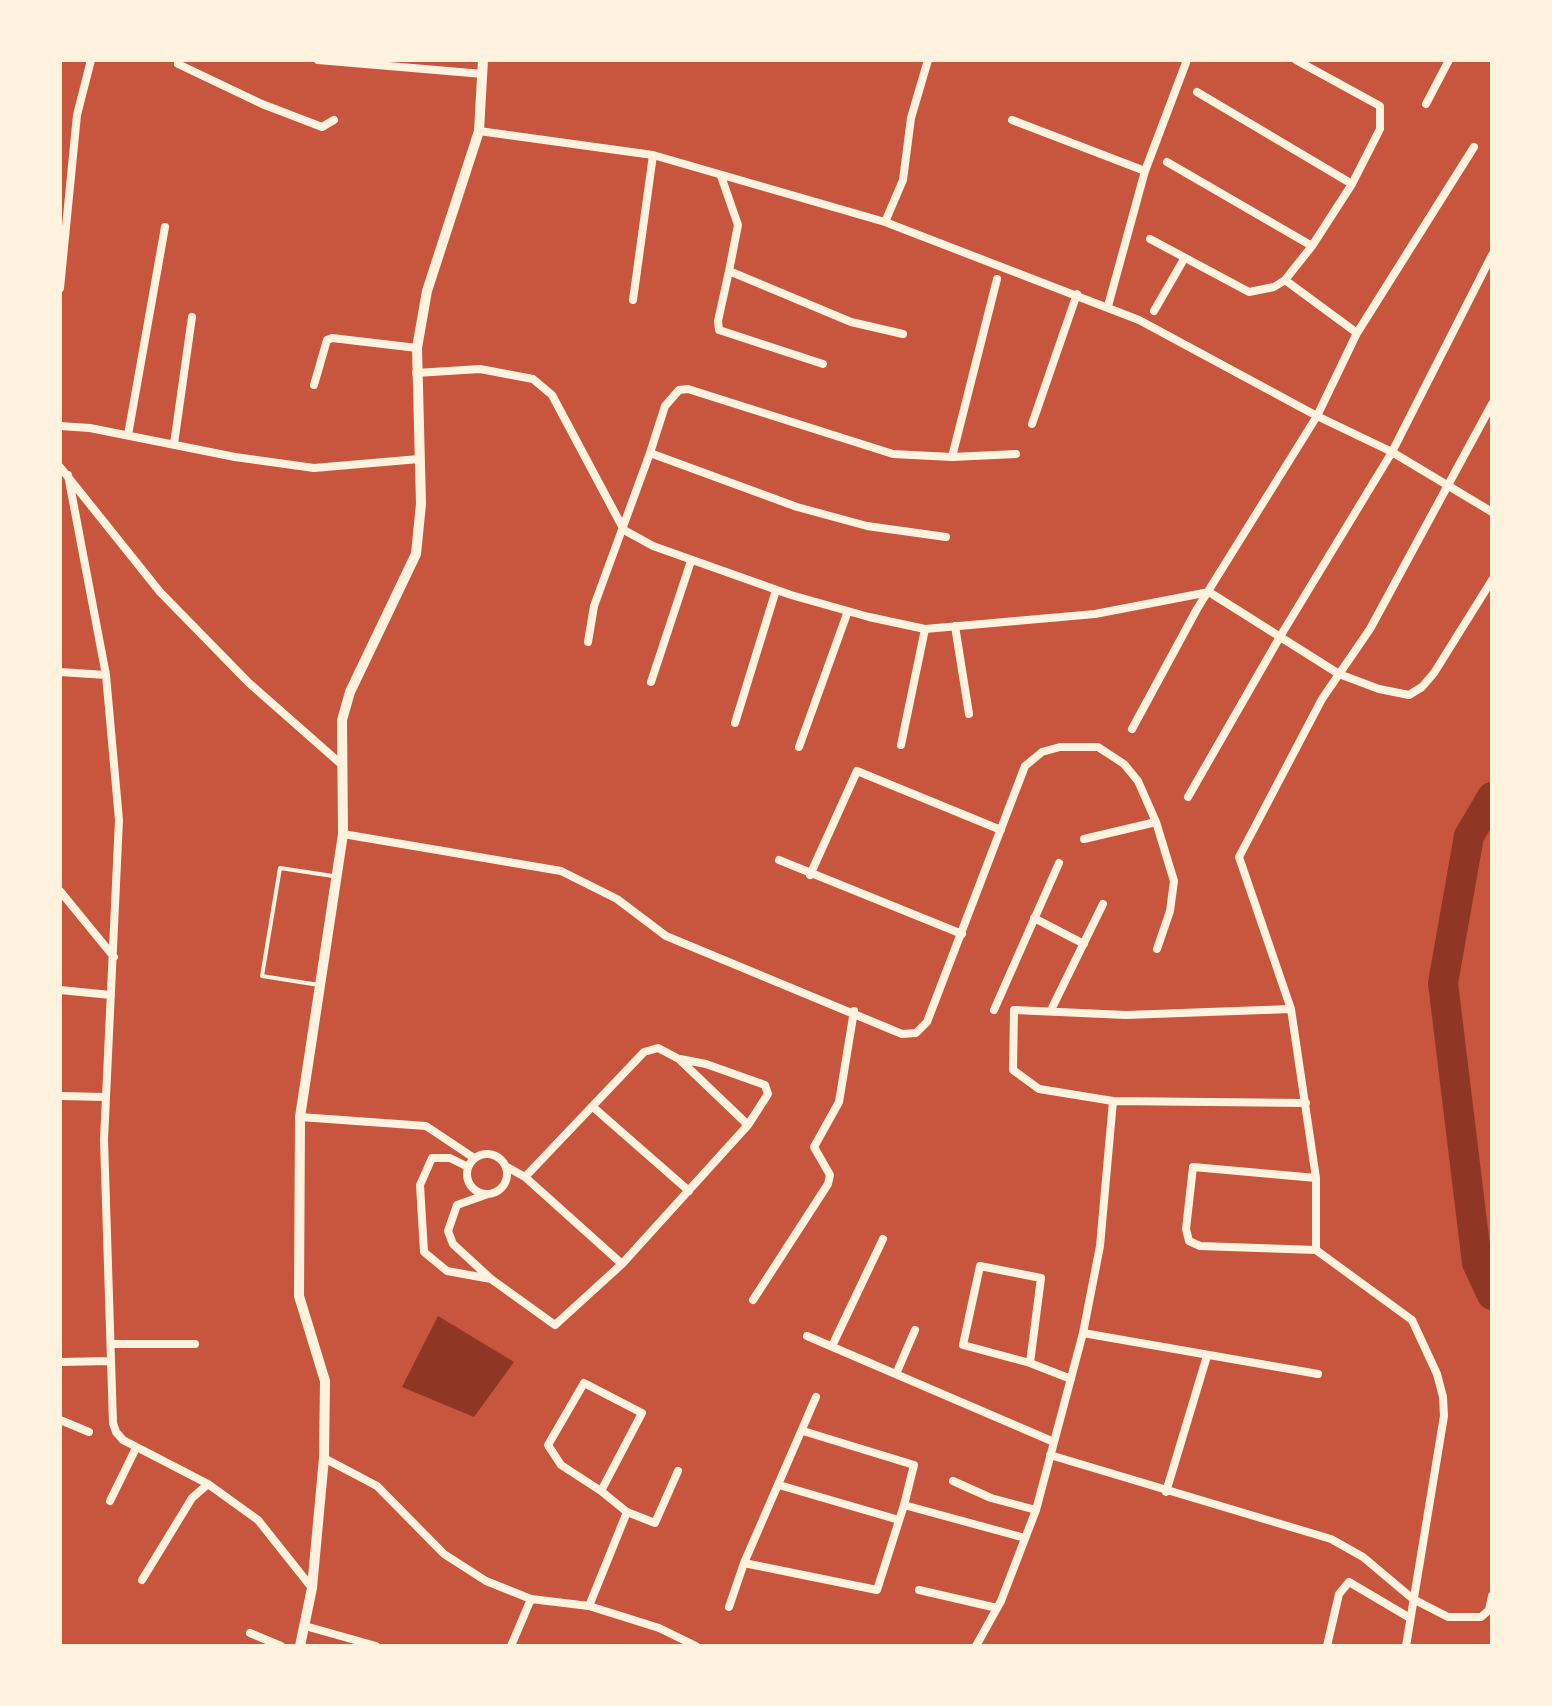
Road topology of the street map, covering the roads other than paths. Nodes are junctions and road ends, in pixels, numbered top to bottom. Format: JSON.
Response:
{"nodes":[{"id":1,"x":91,"y":60,"type":"edge"},
{"id":2,"x":318,"y":60,"type":"edge"},
{"id":3,"x":483,"y":60,"type":"edge"},
{"id":4,"x":928,"y":60,"type":"edge"},
{"id":5,"x":1187,"y":60,"type":"edge"},
{"id":6,"x":1296,"y":60,"type":"edge"},
{"id":7,"x":1449,"y":60,"type":"edge"},
{"id":8,"x":176,"y":61,"type":"edge"},
{"id":9,"x":484,"y":74,"type":"junction"},
{"id":10,"x":1197,"y":92,"type":"dead end"},
{"id":11,"x":1426,"y":104,"type":"dead end"},
{"id":12,"x":334,"y":120,"type":"dead end"},
{"id":13,"x":1012,"y":120,"type":"dead end"},
{"id":14,"x":479,"y":131,"type":"junction"},
{"id":15,"x":1474,"y":147,"type":"dead end"},
{"id":16,"x":653,"y":154,"type":"junction"},
{"id":17,"x":1167,"y":162,"type":"dead end"},
{"id":18,"x":1144,"y":170,"type":"junction"},
{"id":19,"x":720,"y":176,"type":"junction"},
{"id":20,"x":1352,"y":184,"type":"junction"},
{"id":21,"x":886,"y":222,"type":"junction"},
{"id":22,"x":166,"y":228,"type":"dead end"},
{"id":23,"x":1150,"y":239,"type":"dead end"},
{"id":24,"x":1312,"y":246,"type":"junction"},
{"id":25,"x":1492,"y":255,"type":"edge"},
{"id":26,"x":1184,"y":259,"type":"junction"},
{"id":27,"x":730,"y":272,"type":"junction"},
{"id":28,"x":998,"y":279,"type":"dead end"},
{"id":29,"x":1285,"y":280,"type":"junction"},
{"id":30,"x":60,"y":288,"type":"edge"},
{"id":31,"x":1077,"y":294,"type":"junction"},
{"id":32,"x":633,"y":300,"type":"dead end"},
{"id":33,"x":1108,"y":306,"type":"junction"},
{"id":34,"x":1154,"y":312,"type":"dead end"},
{"id":35,"x":192,"y":317,"type":"dead end"},
{"id":36,"x":1357,"y":333,"type":"junction"},
{"id":37,"x":903,"y":334,"type":"dead end"},
{"id":38,"x":417,"y":348,"type":"junction"},
{"id":39,"x":823,"y":364,"type":"dead end"},
{"id":40,"x":416,"y":373,"type":"junction"},
{"id":41,"x":314,"y":385,"type":"dead end"},
{"id":42,"x":1492,"y":404,"type":"edge"},
{"id":43,"x":1316,"y":416,"type":"junction"},
{"id":44,"x":1032,"y":424,"type":"dead end"},
{"id":45,"x":60,"y":426,"type":"edge"},
{"id":46,"x":128,"y":435,"type":"junction"},
{"id":47,"x":174,"y":444,"type":"junction"},
{"id":48,"x":1392,"y":452,"type":"junction"},
{"id":49,"x":650,"y":453,"type":"junction"},
{"id":50,"x":1016,"y":454,"type":"dead end"},
{"id":51,"x":952,"y":457,"type":"junction"},
{"id":52,"x":419,"y":459,"type":"junction"},
{"id":53,"x":60,"y":467,"type":"edge"},
{"id":54,"x":68,"y":475,"type":"junction"},
{"id":55,"x":1448,"y":484,"type":"junction"},
{"id":56,"x":1492,"y":512,"type":"edge"},
{"id":57,"x":624,"y":530,"type":"junction"},
{"id":58,"x":946,"y":537,"type":"dead end"},
{"id":59,"x":691,"y":561,"type":"junction"},
{"id":60,"x":1492,"y":580,"type":"edge"},
{"id":61,"x":776,"y":590,"type":"junction"},
{"id":62,"x":1209,"y":592,"type":"junction"},
{"id":63,"x":848,"y":612,"type":"junction"},
{"id":64,"x":955,"y":626,"type":"junction"},
{"id":65,"x":925,"y":628,"type":"junction"},
{"id":66,"x":1280,"y":635,"type":"junction"},
{"id":67,"x":588,"y":642,"type":"dead end"},
{"id":68,"x":60,"y":672,"type":"edge"},
{"id":69,"x":1340,"y":674,"type":"junction"},
{"id":70,"x":106,"y":676,"type":"junction"},
{"id":71,"x":651,"y":682,"type":"dead end"},
{"id":72,"x":969,"y":714,"type":"dead end"},
{"id":73,"x":735,"y":723,"type":"dead end"},
{"id":74,"x":1132,"y":729,"type":"dead end"},
{"id":75,"x":799,"y":746,"type":"dead end"},
{"id":76,"x":901,"y":746,"type":"dead end"},
{"id":77,"x":341,"y":764,"type":"junction"},
{"id":78,"x":1188,"y":797,"type":"dead end"},
{"id":79,"x":1156,"y":822,"type":"junction"},
{"id":80,"x":1001,"y":830,"type":"junction"},
{"id":81,"x":344,"y":834,"type":"junction"},
{"id":82,"x":1084,"y":839,"type":"dead end"},
{"id":83,"x":778,"y":860,"type":"dead end"},
{"id":84,"x":1059,"y":862,"type":"dead end"},
{"id":85,"x":810,"y":874,"type":"junction"},
{"id":86,"x":337,"y":876,"type":"junction"},
{"id":87,"x":60,"y":891,"type":"edge"},
{"id":88,"x":1103,"y":904,"type":"dead end"},
{"id":89,"x":1034,"y":918,"type":"junction"},
{"id":90,"x":962,"y":934,"type":"junction"},
{"id":91,"x":1084,"y":944,"type":"junction"},
{"id":92,"x":1156,"y":949,"type":"dead end"},
{"id":93,"x":115,"y":958,"type":"junction"},
{"id":94,"x":319,"y":985,"type":"junction"},
{"id":95,"x":60,"y":990,"type":"edge"},
{"id":96,"x":111,"y":995,"type":"junction"},
{"id":97,"x":1291,"y":1009,"type":"junction"},
{"id":98,"x":994,"y":1010,"type":"dead end"},
{"id":99,"x":1051,"y":1010,"type":"junction"},
{"id":100,"x":854,"y":1011,"type":"junction"},
{"id":101,"x":680,"y":1058,"type":"junction"},
{"id":102,"x":60,"y":1096,"type":"edge"},
{"id":103,"x":106,"y":1097,"type":"junction"},
{"id":104,"x":1113,"y":1101,"type":"junction"},
{"id":105,"x":1306,"y":1104,"type":"junction"},
{"id":106,"x":593,"y":1107,"type":"junction"},
{"id":107,"x":300,"y":1117,"type":"junction"},
{"id":108,"x":748,"y":1125,"type":"junction"},
{"id":109,"x":474,"y":1158,"type":"junction"},
{"id":110,"x":468,"y":1166,"type":"junction"},
{"id":111,"x":506,"y":1166,"type":"junction"},
{"id":112,"x":526,"y":1177,"type":"junction"},
{"id":113,"x":1316,"y":1178,"type":"junction"},
{"id":114,"x":689,"y":1191,"type":"junction"},
{"id":115,"x":488,"y":1194,"type":"junction"},
{"id":116,"x":883,"y":1239,"type":"dead end"},
{"id":117,"x":1316,"y":1250,"type":"junction"},
{"id":118,"x":622,"y":1264,"type":"junction"},
{"id":119,"x":491,"y":1278,"type":"junction"},
{"id":120,"x":752,"y":1300,"type":"dead end"},
{"id":121,"x":915,"y":1330,"type":"dead end"},
{"id":122,"x":1083,"y":1333,"type":"junction"},
{"id":123,"x":807,"y":1336,"type":"dead end"},
{"id":124,"x":112,"y":1344,"type":"junction"},
{"id":125,"x":195,"y":1344,"type":"dead end"},
{"id":126,"x":832,"y":1346,"type":"junction"},
{"id":127,"x":1207,"y":1356,"type":"junction"},
{"id":128,"x":109,"y":1361,"type":"junction"},
{"id":129,"x":60,"y":1362,"type":"edge"},
{"id":130,"x":1030,"y":1362,"type":"junction"},
{"id":131,"x":896,"y":1374,"type":"junction"},
{"id":132,"x":1318,"y":1374,"type":"dead end"},
{"id":133,"x":1072,"y":1379,"type":"junction"},
{"id":134,"x":816,"y":1397,"type":"dead end"},
{"id":135,"x":60,"y":1420,"type":"edge"},
{"id":136,"x":803,"y":1431,"type":"junction"},
{"id":137,"x":89,"y":1432,"type":"dead end"},
{"id":138,"x":1054,"y":1442,"type":"junction"},
{"id":139,"x":136,"y":1448,"type":"junction"},
{"id":140,"x":1050,"y":1455,"type":"junction"},
{"id":141,"x":324,"y":1458,"type":"junction"},
{"id":142,"x":678,"y":1471,"type":"dead end"},
{"id":143,"x":953,"y":1481,"type":"dead end"},
{"id":144,"x":208,"y":1484,"type":"junction"},
{"id":145,"x":778,"y":1485,"type":"junction"},
{"id":146,"x":602,"y":1490,"type":"junction"},
{"id":147,"x":1166,"y":1492,"type":"junction"},
{"id":148,"x":110,"y":1501,"type":"dead end"},
{"id":149,"x":904,"y":1504,"type":"junction"},
{"id":150,"x":1036,"y":1510,"type":"junction"},
{"id":151,"x":628,"y":1512,"type":"junction"},
{"id":152,"x":898,"y":1520,"type":"junction"},
{"id":153,"x":1026,"y":1538,"type":"junction"},
{"id":154,"x":744,"y":1563,"type":"junction"},
{"id":155,"x":142,"y":1580,"type":"dead end"},
{"id":156,"x":312,"y":1588,"type":"junction"},
{"id":157,"x":919,"y":1590,"type":"dead end"},
{"id":158,"x":1492,"y":1596,"type":"edge"},
{"id":159,"x":531,"y":1599,"type":"junction"},
{"id":160,"x":1413,"y":1600,"type":"junction"},
{"id":161,"x":590,"y":1606,"type":"junction"},
{"id":162,"x":728,"y":1607,"type":"dead end"},
{"id":163,"x":997,"y":1608,"type":"junction"},
{"id":164,"x":1410,"y":1618,"type":"junction"},
{"id":165,"x":305,"y":1626,"type":"junction"},
{"id":166,"x":250,"y":1633,"type":"dead end"},
{"id":167,"x":281,"y":1646,"type":"edge"},
{"id":168,"x":300,"y":1646,"type":"edge"},
{"id":169,"x":376,"y":1646,"type":"edge"},
{"id":170,"x":510,"y":1646,"type":"edge"},
{"id":171,"x":696,"y":1646,"type":"edge"},
{"id":172,"x":976,"y":1646,"type":"edge"},
{"id":173,"x":1327,"y":1646,"type":"edge"},
{"id":174,"x":1406,"y":1646,"type":"edge"}],
"edges":[{"from":1,"to":30,"type":"street"},
{"from":2,"to":9,"type":"street"},
{"from":3,"to":9,"type":"street"},
{"from":4,"to":21,"type":"street"},
{"from":5,"to":18,"type":"street"},
{"from":6,"to":20,"type":"street"},
{"from":7,"to":11,"type":"street"},
{"from":8,"to":12,"type":"street"},
{"from":9,"to":14,"type":"street"},
{"from":10,"to":20,"type":"street"},
{"from":13,"to":18,"type":"street"},
{"from":14,"to":16,"type":"street"},
{"from":14,"to":38,"type":"street"},
{"from":15,"to":36,"type":"street"},
{"from":16,"to":19,"type":"street"},
{"from":16,"to":32,"type":"street"},
{"from":17,"to":24,"type":"street"},
{"from":18,"to":33,"type":"street"},
{"from":19,"to":21,"type":"street"},
{"from":19,"to":27,"type":"street"},
{"from":20,"to":24,"type":"street"},
{"from":21,"to":31,"type":"street"},
{"from":22,"to":46,"type":"street"},
{"from":23,"to":26,"type":"street"},
{"from":24,"to":29,"type":"street"},
{"from":25,"to":48,"type":"street"},
{"from":26,"to":29,"type":"street"},
{"from":26,"to":34,"type":"street"},
{"from":27,"to":37,"type":"street"},
{"from":27,"to":39,"type":"street"},
{"from":28,"to":51,"type":"street"},
{"from":29,"to":36,"type":"street"},
{"from":31,"to":33,"type":"street"},
{"from":31,"to":44,"type":"street"},
{"from":33,"to":43,"type":"street"},
{"from":35,"to":47,"type":"street"},
{"from":36,"to":43,"type":"street"},
{"from":38,"to":40,"type":"street"},
{"from":38,"to":41,"type":"street"},
{"from":40,"to":52,"type":"street"},
{"from":40,"to":57,"type":"street"},
{"from":42,"to":55,"type":"street"},
{"from":43,"to":48,"type":"street"},
{"from":43,"to":62,"type":"street"},
{"from":45,"to":46,"type":"street"},
{"from":46,"to":47,"type":"street"},
{"from":47,"to":52,"type":"street"},
{"from":48,"to":55,"type":"street"},
{"from":48,"to":66,"type":"street"},
{"from":49,"to":51,"type":"street"},
{"from":49,"to":57,"type":"street"},
{"from":49,"to":58,"type":"street"},
{"from":50,"to":51,"type":"street"},
{"from":52,"to":77,"type":"street"},
{"from":53,"to":54,"type":"street"},
{"from":54,"to":70,"type":"street"},
{"from":54,"to":77,"type":"street"},
{"from":55,"to":56,"type":"street"},
{"from":55,"to":69,"type":"street"},
{"from":57,"to":59,"type":"street"},
{"from":57,"to":67,"type":"street"},
{"from":59,"to":61,"type":"street"},
{"from":59,"to":71,"type":"street"},
{"from":60,"to":69,"type":"street"},
{"from":61,"to":63,"type":"street"},
{"from":61,"to":73,"type":"street"},
{"from":62,"to":64,"type":"street"},
{"from":62,"to":66,"type":"street"},
{"from":62,"to":74,"type":"street"},
{"from":63,"to":65,"type":"street"},
{"from":63,"to":75,"type":"street"},
{"from":64,"to":65,"type":"street"},
{"from":64,"to":72,"type":"street"},
{"from":65,"to":76,"type":"street"},
{"from":66,"to":69,"type":"street"},
{"from":66,"to":78,"type":"street"},
{"from":68,"to":70,"type":"street"},
{"from":69,"to":97,"type":"street"},
{"from":70,"to":93,"type":"street"},
{"from":77,"to":81,"type":"street"},
{"from":79,"to":80,"type":"street"},
{"from":79,"to":82,"type":"street"},
{"from":79,"to":92,"type":"street"},
{"from":80,"to":85,"type":"street"},
{"from":80,"to":90,"type":"street"},
{"from":81,"to":86,"type":"street"},
{"from":81,"to":100,"type":"street"},
{"from":83,"to":85,"type":"street"},
{"from":84,"to":89,"type":"street"},
{"from":85,"to":90,"type":"street"},
{"from":86,"to":94,"type":"street"},
{"from":86,"to":94,"type":"lane"},
{"from":87,"to":93,"type":"street"},
{"from":88,"to":91,"type":"street"},
{"from":89,"to":91,"type":"street"},
{"from":89,"to":98,"type":"street"},
{"from":90,"to":100,"type":"street"},
{"from":91,"to":99,"type":"street"},
{"from":93,"to":96,"type":"street"},
{"from":94,"to":107,"type":"street"},
{"from":95,"to":96,"type":"street"},
{"from":96,"to":103,"type":"street"},
{"from":97,"to":99,"type":"street"},
{"from":97,"to":105,"type":"street"},
{"from":99,"to":104,"type":"street"},
{"from":100,"to":120,"type":"street"},
{"from":101,"to":106,"type":"street"},
{"from":101,"to":108,"type":"street"},
{"from":101,"to":108,"type":"street"},
{"from":102,"to":103,"type":"street"},
{"from":103,"to":124,"type":"street"},
{"from":104,"to":105,"type":"street"},
{"from":104,"to":122,"type":"street"},
{"from":105,"to":113,"type":"street"},
{"from":106,"to":112,"type":"street"},
{"from":106,"to":114,"type":"street"},
{"from":107,"to":109,"type":"street"},
{"from":107,"to":141,"type":"street"},
{"from":108,"to":114,"type":"street"},
{"from":109,"to":110,"type":"street"},
{"from":109,"to":111,"type":"street"},
{"from":110,"to":115,"type":"street"},
{"from":110,"to":119,"type":"street"},
{"from":111,"to":112,"type":"street"},
{"from":111,"to":115,"type":"street"},
{"from":112,"to":118,"type":"street"},
{"from":113,"to":117,"type":"street"},
{"from":113,"to":117,"type":"street"},
{"from":114,"to":118,"type":"street"},
{"from":115,"to":119,"type":"street"},
{"from":116,"to":126,"type":"street"},
{"from":117,"to":160,"type":"street"},
{"from":118,"to":119,"type":"street"},
{"from":121,"to":131,"type":"street"},
{"from":122,"to":127,"type":"street"},
{"from":122,"to":133,"type":"street"},
{"from":123,"to":126,"type":"street"},
{"from":124,"to":125,"type":"street"},
{"from":124,"to":128,"type":"street"},
{"from":126,"to":131,"type":"street"},
{"from":127,"to":132,"type":"street"},
{"from":127,"to":147,"type":"street"},
{"from":128,"to":129,"type":"street"},
{"from":128,"to":139,"type":"street"},
{"from":130,"to":130,"type":"street"},
{"from":130,"to":133,"type":"street"},
{"from":131,"to":138,"type":"street"},
{"from":133,"to":138,"type":"street"},
{"from":134,"to":136,"type":"street"},
{"from":135,"to":137,"type":"street"},
{"from":136,"to":145,"type":"street"},
{"from":136,"to":149,"type":"street"},
{"from":138,"to":140,"type":"street"},
{"from":139,"to":144,"type":"street"},
{"from":139,"to":148,"type":"street"},
{"from":140,"to":147,"type":"street"},
{"from":140,"to":150,"type":"street"},
{"from":141,"to":156,"type":"street"},
{"from":141,"to":159,"type":"street"},
{"from":142,"to":151,"type":"street"},
{"from":143,"to":150,"type":"street"},
{"from":144,"to":155,"type":"street"},
{"from":144,"to":156,"type":"street"},
{"from":145,"to":152,"type":"street"},
{"from":145,"to":154,"type":"street"},
{"from":146,"to":146,"type":"street"},
{"from":146,"to":151,"type":"street"},
{"from":147,"to":160,"type":"street"},
{"from":149,"to":152,"type":"street"},
{"from":149,"to":153,"type":"street"},
{"from":150,"to":153,"type":"street"},
{"from":151,"to":161,"type":"street"},
{"from":152,"to":154,"type":"street"},
{"from":153,"to":163,"type":"street"},
{"from":154,"to":162,"type":"street"},
{"from":156,"to":165,"type":"street"},
{"from":157,"to":163,"type":"street"},
{"from":158,"to":160,"type":"street"},
{"from":159,"to":161,"type":"street"},
{"from":159,"to":170,"type":"street"},
{"from":160,"to":164,"type":"street"},
{"from":161,"to":171,"type":"street"},
{"from":163,"to":172,"type":"street"},
{"from":164,"to":173,"type":"street"},
{"from":164,"to":174,"type":"street"},
{"from":165,"to":168,"type":"street"},
{"from":165,"to":169,"type":"street"},
{"from":166,"to":167,"type":"street"}]}
